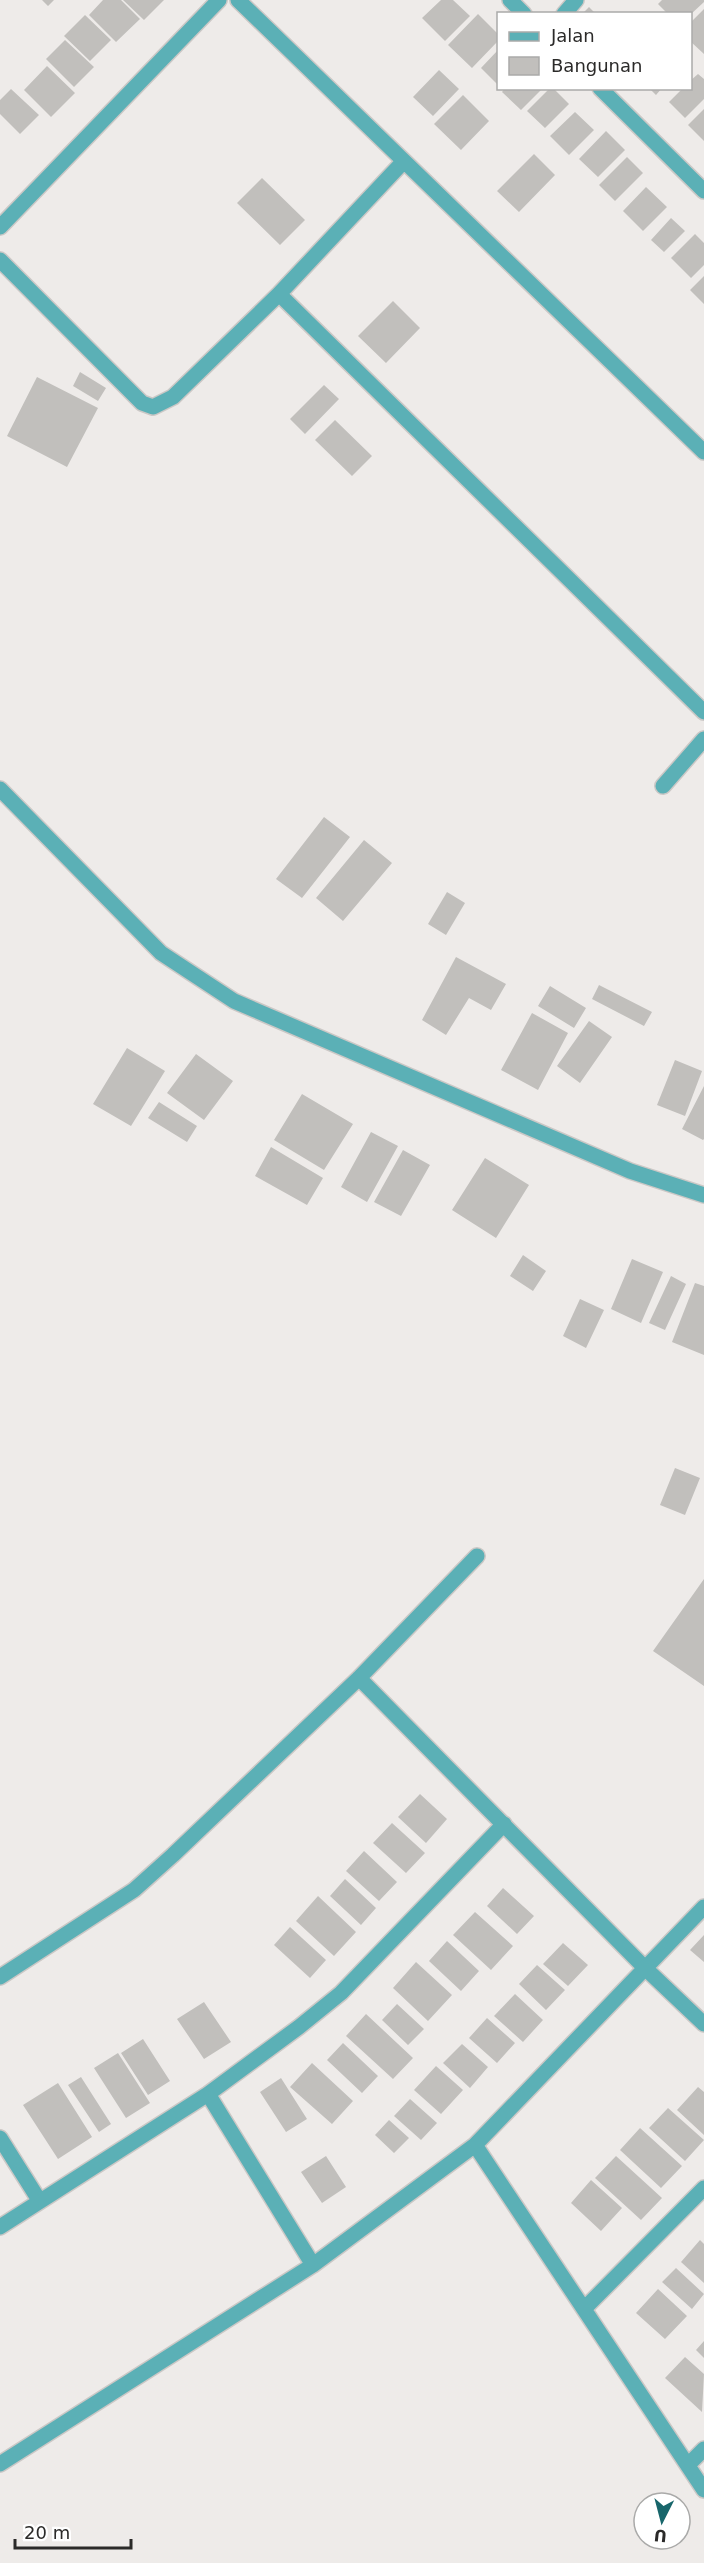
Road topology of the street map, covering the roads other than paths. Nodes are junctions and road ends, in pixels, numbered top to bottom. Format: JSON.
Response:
{"nodes":[{"id":1,"x":219,"y":0,"type":"edge"},
{"id":2,"x":238,"y":0,"type":"edge"},
{"id":3,"x":510,"y":0,"type":"edge"},
{"id":4,"x":576,"y":0,"type":"edge"},
{"id":5,"x":522,"y":12,"type":"edge"},
{"id":6,"x":566,"y":12,"type":"edge"},
{"id":7,"x":602,"y":90,"type":"edge"},
{"id":8,"x":404,"y":161,"type":"junction"},
{"id":9,"x":704,"y":191,"type":"edge"},
{"id":10,"x":0,"y":227,"type":"edge"},
{"id":11,"x":0,"y":260,"type":"edge"},
{"id":12,"x":279,"y":294,"type":"junction"},
{"id":13,"x":704,"y":452,"type":"edge"},
{"id":14,"x":704,"y":712,"type":"edge"},
{"id":15,"x":704,"y":739,"type":"edge"},
{"id":16,"x":663,"y":786,"type":"dead end"},
{"id":17,"x":0,"y":789,"type":"edge"},
{"id":18,"x":704,"y":1196,"type":"edge"},
{"id":19,"x":477,"y":1556,"type":"dead end"},
{"id":20,"x":359,"y":1678,"type":"junction"},
{"id":21,"x":504,"y":1824,"type":"junction"},
{"id":22,"x":704,"y":1907,"type":"edge"},
{"id":23,"x":645,"y":1968,"type":"junction"},
{"id":24,"x":0,"y":1977,"type":"edge"},
{"id":25,"x":704,"y":2024,"type":"edge"},
{"id":26,"x":208,"y":2094,"type":"junction"},
{"id":27,"x":0,"y":2139,"type":"edge"},
{"id":28,"x":475,"y":2145,"type":"junction"},
{"id":29,"x":704,"y":2188,"type":"edge"},
{"id":30,"x":39,"y":2200,"type":"junction"},
{"id":31,"x":0,"y":2227,"type":"edge"},
{"id":32,"x":313,"y":2265,"type":"junction"},
{"id":33,"x":584,"y":2308,"type":"junction"},
{"id":34,"x":704,"y":2449,"type":"edge"},
{"id":35,"x":0,"y":2464,"type":"edge"},
{"id":36,"x":688,"y":2465,"type":"junction"},
{"id":37,"x":704,"y":2490,"type":"edge"}],
"edges":[{"from":1,"to":10,"type":"street"},
{"from":2,"to":8,"type":"street"},
{"from":3,"to":5,"type":"street"},
{"from":4,"to":6,"type":"street"},
{"from":7,"to":9,"type":"street"},
{"from":8,"to":12,"type":"street"},
{"from":8,"to":13,"type":"street"},
{"from":11,"to":12,"type":"street"},
{"from":12,"to":14,"type":"street"},
{"from":15,"to":16,"type":"street"},
{"from":17,"to":18,"type":"street"},
{"from":19,"to":20,"type":"street"},
{"from":20,"to":21,"type":"street"},
{"from":20,"to":24,"type":"street"},
{"from":21,"to":23,"type":"street"},
{"from":21,"to":26,"type":"street"},
{"from":22,"to":23,"type":"street"},
{"from":23,"to":25,"type":"street"},
{"from":23,"to":28,"type":"street"},
{"from":26,"to":30,"type":"street"},
{"from":26,"to":32,"type":"street"},
{"from":27,"to":30,"type":"street"},
{"from":28,"to":32,"type":"street"},
{"from":28,"to":33,"type":"street"},
{"from":29,"to":33,"type":"street"},
{"from":30,"to":31,"type":"street"},
{"from":32,"to":35,"type":"street"},
{"from":33,"to":36,"type":"street"},
{"from":34,"to":36,"type":"street"},
{"from":36,"to":37,"type":"street"}]}
